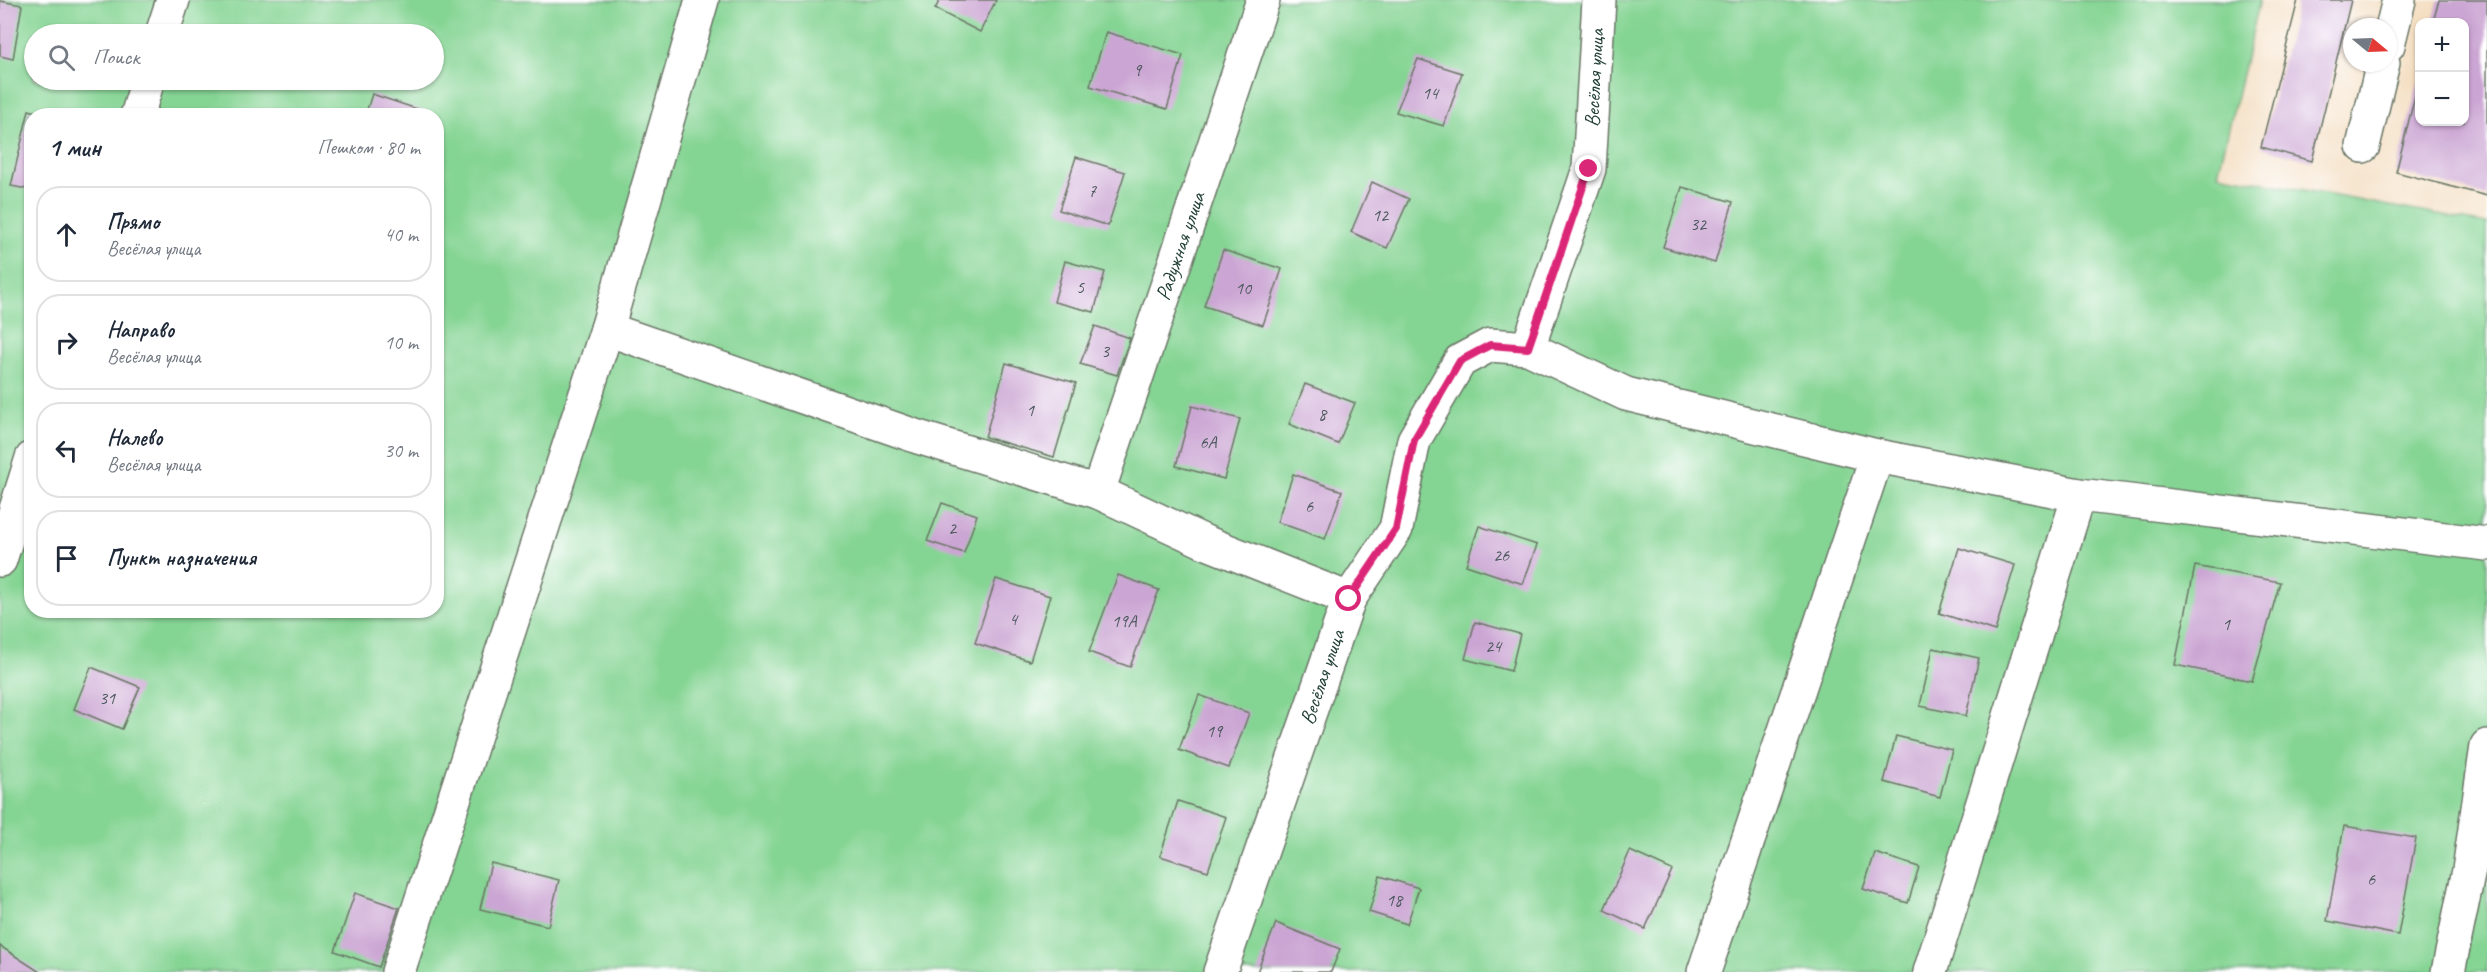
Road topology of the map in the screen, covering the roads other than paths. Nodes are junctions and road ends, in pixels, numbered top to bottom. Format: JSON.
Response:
{"nodes":[{"id":1,"x":173,"y":0,"type":"edge"},
{"id":2,"x":702,"y":0,"type":"edge"},
{"id":3,"x":1263,"y":0,"type":"edge"},
{"id":4,"x":1599,"y":0,"type":"edge"},
{"id":5,"x":2399,"y":0,"type":"edge"},
{"id":6,"x":2395,"y":18,"type":"edge"},
{"id":7,"x":165,"y":24,"type":"edge"},
{"id":8,"x":2382,"y":72,"type":"edge"},
{"id":9,"x":145,"y":90,"type":"edge"},
{"id":10,"x":139,"y":108,"type":"edge"},
{"id":11,"x":2363,"y":146,"type":"dead end"},
{"id":12,"x":608,"y":329,"type":"junction"},
{"id":13,"x":1528,"y":348,"type":"junction"},
{"id":14,"x":1877,"y":456,"type":"junction"},
{"id":15,"x":24,"y":484,"type":"edge"},
{"id":16,"x":1098,"y":492,"type":"junction"},
{"id":17,"x":2079,"y":495,"type":"junction"},
{"id":18,"x":2487,"y":544,"type":"edge"},
{"id":19,"x":0,"y":560,"type":"edge"},
{"id":20,"x":1349,"y":599,"type":"junction"},
{"id":21,"x":2487,"y":746,"type":"edge"},
{"id":22,"x":398,"y":972,"type":"edge"},
{"id":23,"x":1220,"y":972,"type":"edge"},
{"id":24,"x":1704,"y":972,"type":"edge"},
{"id":25,"x":1930,"y":972,"type":"edge"},
{"id":26,"x":2448,"y":972,"type":"edge"}],
"edges":[{"from":1,"to":7,"type":"street"},
{"from":2,"to":12,"type":"street"},
{"from":3,"to":16,"type":"street","name":"Радужная улица"},
{"from":4,"to":13,"type":"street","name":"Весёлая улица"},
{"from":5,"to":6,"type":"street"},
{"from":8,"to":11,"type":"street"},
{"from":9,"to":10,"type":"street"},
{"from":12,"to":16,"type":"street"},
{"from":12,"to":22,"type":"street"},
{"from":13,"to":14,"type":"street"},
{"from":13,"to":20,"type":"street","name":"Весёлая улица"},
{"from":14,"to":17,"type":"street"},
{"from":14,"to":24,"type":"street"},
{"from":15,"to":19,"type":"street"},
{"from":16,"to":20,"type":"street"},
{"from":17,"to":18,"type":"street"},
{"from":17,"to":25,"type":"street"},
{"from":20,"to":23,"type":"street","name":"Весёлая улица"},
{"from":21,"to":26,"type":"street"}]}
